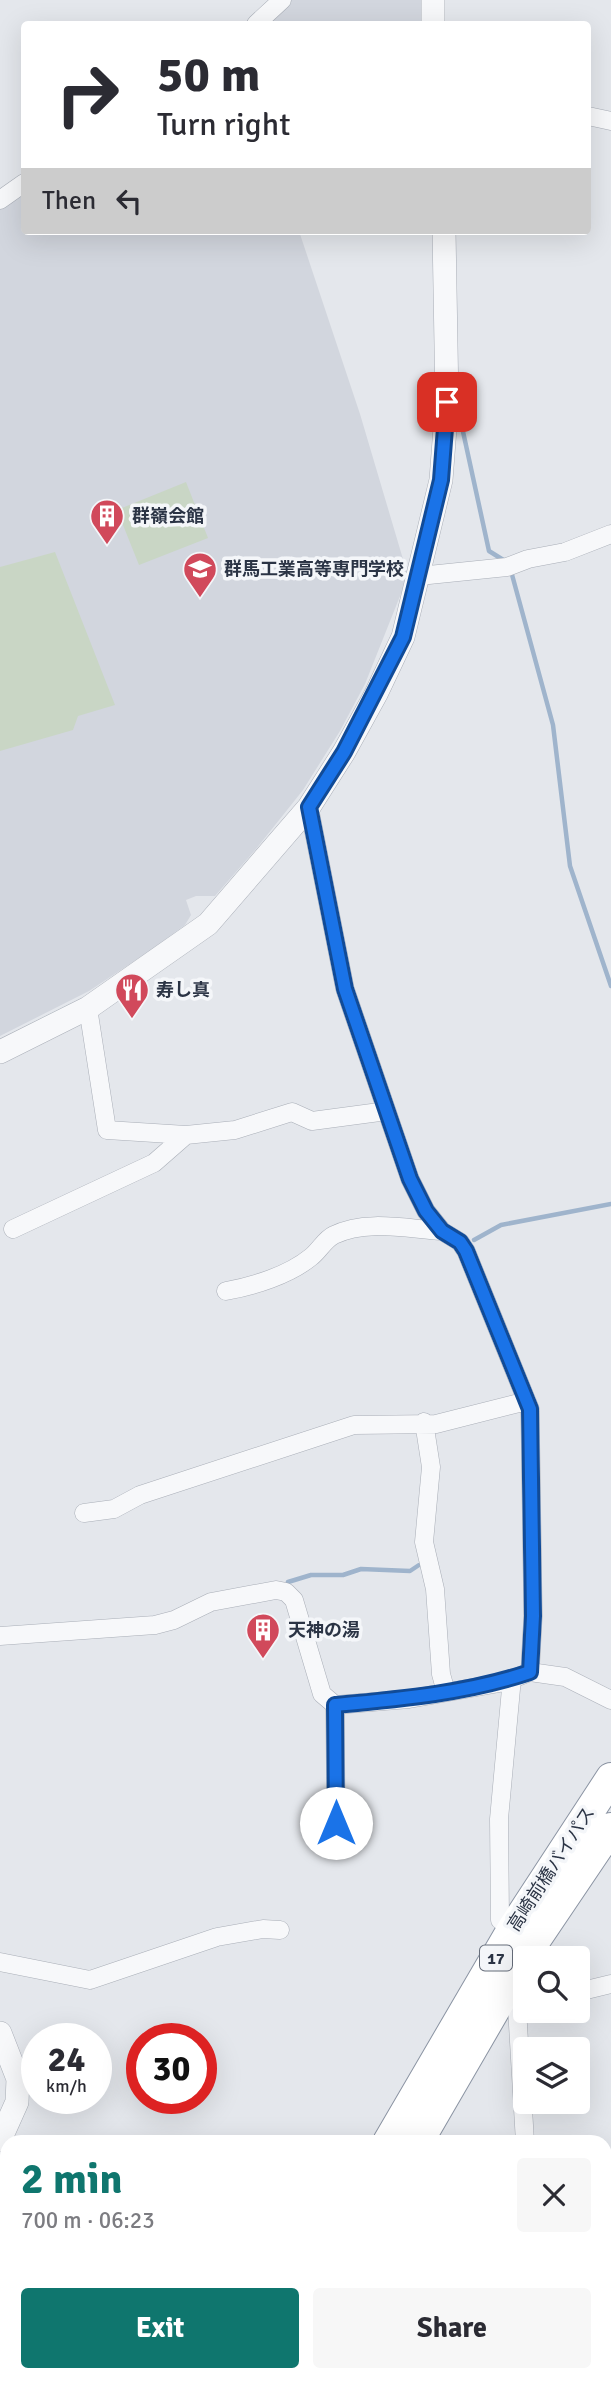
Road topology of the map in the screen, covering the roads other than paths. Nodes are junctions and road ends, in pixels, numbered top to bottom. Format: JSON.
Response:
{"nodes":[{"id":1,"x":282,"y":0,"type":"edge"},
{"id":2,"x":433,"y":0,"type":"edge"},
{"id":3,"x":259,"y":21,"type":"edge"},
{"id":4,"x":433,"y":21,"type":"edge"},
{"id":5,"x":591,"y":117,"type":"edge"},
{"id":6,"x":611,"y":121,"type":"edge"},
{"id":7,"x":21,"y":185,"type":"edge"},
{"id":8,"x":0,"y":200,"type":"edge"},
{"id":9,"x":444,"y":235,"type":"edge"},
{"id":10,"x":611,"y":534,"type":"edge"},
{"id":11,"x":419,"y":576,"type":"junction"},
{"id":12,"x":309,"y":807,"type":"junction"},
{"id":13,"x":88,"y":1008,"type":"junction"},
{"id":14,"x":0,"y":1052,"type":"edge"},
{"id":15,"x":387,"y":1111,"type":"junction"},
{"id":16,"x":186,"y":1135,"type":"junction"},
{"id":17,"x":13,"y":1229,"type":"dead end"},
{"id":18,"x":442,"y":1231,"type":"junction"},
{"id":19,"x":226,"y":1291,"type":"dead end"},
{"id":20,"x":527,"y":1401,"type":"junction"},
{"id":21,"x":424,"y":1422,"type":"junction"},
{"id":22,"x":84,"y":1513,"type":"dead end"},
{"id":23,"x":0,"y":1636,"type":"edge"},
{"id":24,"x":530,"y":1672,"type":"junction"},
{"id":25,"x":512,"y":1678,"type":"junction"},
{"id":26,"x":446,"y":1692,"type":"junction"},
{"id":27,"x":611,"y":1700,"type":"edge"},
{"id":28,"x":335,"y":1705,"type":"junction"},
{"id":29,"x":611,"y":1778,"type":"edge"},
{"id":30,"x":336,"y":1823,"type":"dead end"},
{"id":31,"x":611,"y":1828,"type":"edge"},
{"id":32,"x":513,"y":1928,"type":"junction"},
{"id":33,"x":280,"y":1930,"type":"dead end"},
{"id":34,"x":546,"y":1946,"type":"edge"},
{"id":35,"x":0,"y":1962,"type":"edge"},
{"id":36,"x":611,"y":1984,"type":"edge"},
{"id":37,"x":590,"y":1990,"type":"edge"},
{"id":38,"x":513,"y":2004,"type":"edge"},
{"id":39,"x":516,"y":2023,"type":"edge"},
{"id":40,"x":0,"y":2033,"type":"edge"},
{"id":41,"x":2,"y":2135,"type":"edge"},
{"id":42,"x":392,"y":2135,"type":"edge"},
{"id":43,"x":423,"y":2135,"type":"edge"},
{"id":44,"x":524,"y":2135,"type":"edge"}],
"edges":[{"from":1,"to":3,"type":"street"},
{"from":2,"to":4,"type":"street"},
{"from":5,"to":6,"type":"street"},
{"from":7,"to":8,"type":"street"},
{"from":9,"to":11,"type":"street"},
{"from":10,"to":11,"type":"street"},
{"from":11,"to":12,"type":"street"},
{"from":12,"to":13,"type":"street"},
{"from":12,"to":15,"type":"street"},
{"from":13,"to":14,"type":"street"},
{"from":13,"to":16,"type":"street"},
{"from":15,"to":16,"type":"street"},
{"from":15,"to":18,"type":"street"},
{"from":16,"to":17,"type":"street"},
{"from":18,"to":19,"type":"street"},
{"from":18,"to":20,"type":"street"},
{"from":20,"to":21,"type":"street"},
{"from":20,"to":24,"type":"street"},
{"from":21,"to":22,"type":"street"},
{"from":21,"to":26,"type":"street"},
{"from":23,"to":28,"type":"street"},
{"from":24,"to":25,"type":"street"},
{"from":24,"to":27,"type":"street"},
{"from":25,"to":26,"type":"street"},
{"from":25,"to":32,"type":"street"},
{"from":26,"to":28,"type":"street"},
{"from":28,"to":30,"type":"street"},
{"from":29,"to":32,"type":"highway","name":"高崎前橋バイパス","number":"17"},
{"from":31,"to":34,"type":"highway","name":"高崎前橋バイパス","number":"17"},
{"from":32,"to":42,"type":"highway","name":"高崎前橋バイパス","number":"17"},
{"from":33,"to":35,"type":"street"},
{"from":36,"to":37,"type":"street"},
{"from":38,"to":43,"type":"highway","name":"高崎前橋バイパス","number":"17"},
{"from":39,"to":44,"type":"street"},
{"from":40,"to":41,"type":"street"}]}
